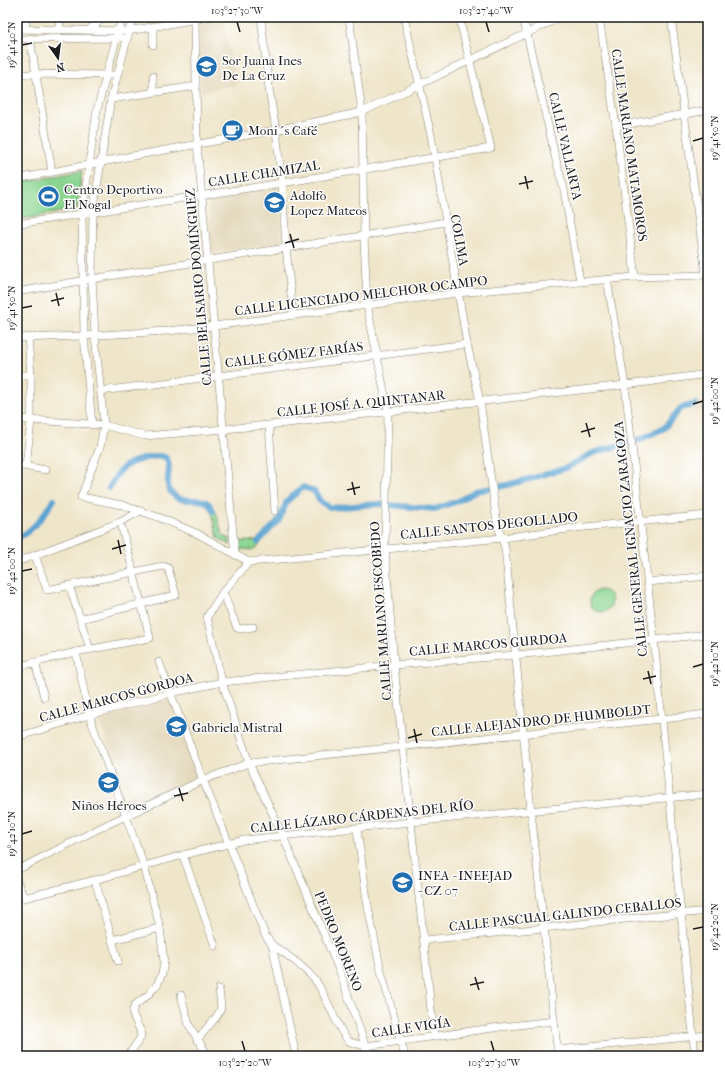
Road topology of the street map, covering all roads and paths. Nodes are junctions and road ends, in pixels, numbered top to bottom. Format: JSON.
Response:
{"nodes":[{"id":1,"x":26,"y":17,"type":"edge"},
{"id":2,"x":60,"y":17,"type":"edge"},
{"id":3,"x":104,"y":17,"type":"edge"},
{"id":4,"x":122,"y":17,"type":"edge"},
{"id":5,"x":133,"y":17,"type":"edge"},
{"id":6,"x":208,"y":17,"type":"edge"},
{"id":7,"x":261,"y":17,"type":"edge"},
{"id":8,"x":349,"y":17,"type":"edge"},
{"id":9,"x":404,"y":17,"type":"edge"},
{"id":10,"x":460,"y":17,"type":"edge"},
{"id":11,"x":523,"y":17,"type":"edge"},
{"id":12,"x":561,"y":17,"type":"edge"},
{"id":13,"x":599,"y":17,"type":"edge"},
{"id":14,"x":671,"y":17,"type":"edge"},
{"id":15,"x":194,"y":18,"type":"edge"},
{"id":16,"x":152,"y":27,"type":"junction"},
{"id":17,"x":17,"y":29,"type":"edge"},
{"id":18,"x":25,"y":29,"type":"junction"},
{"id":19,"x":59,"y":30,"type":"junction"},
{"id":20,"x":89,"y":30,"type":"junction"},
{"id":21,"x":117,"y":34,"type":"junction"},
{"id":22,"x":527,"y":34,"type":"junction"},
{"id":23,"x":127,"y":35,"type":"junction"},
{"id":24,"x":17,"y":38,"type":"edge"},
{"id":25,"x":30,"y":38,"type":"junction"},
{"id":26,"x":153,"y":45,"type":"dead end"},
{"id":27,"x":470,"y":61,"type":"junction"},
{"id":28,"x":17,"y":74,"type":"edge"},
{"id":29,"x":35,"y":74,"type":"junction"},
{"id":30,"x":106,"y":74,"type":"junction"},
{"id":31,"x":116,"y":75,"type":"junction"},
{"id":32,"x":153,"y":76,"type":"dead end"},
{"id":33,"x":420,"y":85,"type":"junction"},
{"id":34,"x":196,"y":86,"type":"junction"},
{"id":35,"x":153,"y":92,"type":"junction"},
{"id":36,"x":111,"y":99,"type":"junction"},
{"id":37,"x":708,"y":110,"type":"edge"},
{"id":38,"x":362,"y":112,"type":"junction"},
{"id":39,"x":684,"y":114,"type":"junction"},
{"id":40,"x":616,"y":126,"type":"junction"},
{"id":41,"x":276,"y":130,"type":"junction"},
{"id":42,"x":197,"y":144,"type":"junction"},
{"id":43,"x":435,"y":158,"type":"junction"},
{"id":44,"x":100,"y":163,"type":"junction"},
{"id":45,"x":89,"y":165,"type":"junction"},
{"id":46,"x":17,"y":170,"type":"edge"},
{"id":47,"x":362,"y":170,"type":"junction"},
{"id":48,"x":52,"y":172,"type":"junction"},
{"id":49,"x":18,"y":179,"type":"edge"},
{"id":50,"x":282,"y":183,"type":"junction"},
{"id":51,"x":202,"y":195,"type":"junction"},
{"id":52,"x":93,"y":212,"type":"junction"},
{"id":53,"x":82,"y":214,"type":"junction"},
{"id":54,"x":445,"y":222,"type":"junction"},
{"id":55,"x":17,"y":224,"type":"edge"},
{"id":56,"x":364,"y":236,"type":"junction"},
{"id":57,"x":286,"y":247,"type":"junction"},
{"id":58,"x":208,"y":260,"type":"junction"},
{"id":59,"x":707,"y":275,"type":"edge"},
{"id":60,"x":635,"y":277,"type":"junction"},
{"id":61,"x":92,"y":278,"type":"junction"},
{"id":62,"x":607,"y":279,"type":"junction"},
{"id":63,"x":82,"y":280,"type":"junction"},
{"id":64,"x":580,"y":281,"type":"junction"},
{"id":65,"x":17,"y":292,"type":"edge"},
{"id":66,"x":457,"y":293,"type":"junction"},
{"id":67,"x":367,"y":305,"type":"junction"},
{"id":68,"x":293,"y":315,"type":"junction"},
{"id":69,"x":214,"y":326,"type":"junction"},
{"id":70,"x":84,"y":336,"type":"junction"},
{"id":71,"x":95,"y":336,"type":"junction"},
{"id":72,"x":28,"y":337,"type":"junction"},
{"id":73,"x":17,"y":338,"type":"edge"},
{"id":74,"x":467,"y":344,"type":"junction"},
{"id":75,"x":377,"y":356,"type":"junction"},
{"id":76,"x":708,"y":374,"type":"edge"},
{"id":77,"x":31,"y":375,"type":"junction"},
{"id":78,"x":17,"y":376,"type":"edge"},
{"id":79,"x":219,"y":376,"type":"junction"},
{"id":80,"x":625,"y":385,"type":"junction"},
{"id":81,"x":101,"y":391,"type":"junction"},
{"id":82,"x":480,"y":401,"type":"junction"},
{"id":83,"x":388,"y":411,"type":"junction"},
{"id":84,"x":17,"y":419,"type":"edge"},
{"id":85,"x":31,"y":421,"type":"junction"},
{"id":86,"x":92,"y":425,"type":"junction"},
{"id":87,"x":104,"y":425,"type":"junction"},
{"id":88,"x":269,"y":425,"type":"junction"},
{"id":89,"x":224,"y":429,"type":"junction"},
{"id":90,"x":17,"y":465,"type":"edge"},
{"id":91,"x":26,"y":466,"type":"junction"},
{"id":92,"x":46,"y":470,"type":"dead end"},
{"id":93,"x":275,"y":510,"type":"dead end"},
{"id":94,"x":141,"y":511,"type":"junction"},
{"id":95,"x":708,"y":516,"type":"edge"},
{"id":96,"x":641,"y":521,"type":"junction"},
{"id":97,"x":122,"y":528,"type":"dead end"},
{"id":98,"x":502,"y":538,"type":"junction"},
{"id":99,"x":385,"y":549,"type":"junction"},
{"id":100,"x":235,"y":554,"type":"junction"},
{"id":101,"x":35,"y":555,"type":"junction"},
{"id":102,"x":17,"y":562,"type":"edge"},
{"id":103,"x":249,"y":562,"type":"junction"},
{"id":104,"x":134,"y":572,"type":"junction"},
{"id":105,"x":708,"y":576,"type":"edge"},
{"id":106,"x":648,"y":582,"type":"junction"},
{"id":107,"x":69,"y":585,"type":"junction"},
{"id":108,"x":223,"y":592,"type":"junction"},
{"id":109,"x":142,"y":604,"type":"junction"},
{"id":110,"x":80,"y":619,"type":"junction"},
{"id":111,"x":253,"y":627,"type":"dead end"},
{"id":112,"x":708,"y":634,"type":"edge"},
{"id":113,"x":654,"y":640,"type":"junction"},
{"id":114,"x":90,"y":649,"type":"junction"},
{"id":115,"x":76,"y":652,"type":"junction"},
{"id":116,"x":516,"y":655,"type":"junction"},
{"id":117,"x":35,"y":662,"type":"junction"},
{"id":118,"x":159,"y":662,"type":"dead end"},
{"id":119,"x":394,"y":665,"type":"junction"},
{"id":120,"x":17,"y":667,"type":"edge"},
{"id":121,"x":222,"y":682,"type":"junction"},
{"id":122,"x":171,"y":693,"type":"junction"},
{"id":123,"x":44,"y":697,"type":"dead end"},
{"id":124,"x":708,"y":714,"type":"edge"},
{"id":125,"x":89,"y":715,"type":"junction"},
{"id":126,"x":662,"y":719,"type":"junction"},
{"id":127,"x":524,"y":734,"type":"junction"},
{"id":128,"x":17,"y":737,"type":"edge"},
{"id":129,"x":403,"y":747,"type":"junction"},
{"id":130,"x":249,"y":763,"type":"junction"},
{"id":131,"x":203,"y":780,"type":"junction"},
{"id":132,"x":708,"y":794,"type":"edge"},
{"id":133,"x":670,"y":798,"type":"junction"},
{"id":134,"x":531,"y":811,"type":"junction"},
{"id":135,"x":125,"y":816,"type":"junction"},
{"id":136,"x":411,"y":822,"type":"junction"},
{"id":137,"x":357,"y":829,"type":"junction"},
{"id":138,"x":282,"y":836,"type":"junction"},
{"id":139,"x":229,"y":844,"type":"junction"},
{"id":140,"x":183,"y":855,"type":"junction"},
{"id":141,"x":144,"y":866,"type":"junction"},
{"id":142,"x":17,"y":870,"type":"edge"},
{"id":143,"x":96,"y":880,"type":"junction"},
{"id":144,"x":17,"y":882,"type":"edge"},
{"id":145,"x":708,"y":911,"type":"edge"},
{"id":146,"x":681,"y":914,"type":"junction"},
{"id":147,"x":160,"y":928,"type":"junction"},
{"id":148,"x":544,"y":928,"type":"junction"},
{"id":149,"x":112,"y":940,"type":"junction"},
{"id":150,"x":424,"y":940,"type":"junction"},
{"id":151,"x":272,"y":945,"type":"junction"},
{"id":152,"x":215,"y":946,"type":"dead end"},
{"id":153,"x":118,"y":961,"type":"dead end"},
{"id":154,"x":218,"y":989,"type":"dead end"},
{"id":155,"x":181,"y":995,"type":"dead end"},
{"id":156,"x":554,"y":1021,"type":"junction"},
{"id":157,"x":708,"y":1035,"type":"edge"},
{"id":158,"x":693,"y":1036,"type":"junction"},
{"id":159,"x":434,"y":1037,"type":"junction"},
{"id":160,"x":198,"y":1040,"type":"junction"},
{"id":161,"x":401,"y":1041,"type":"junction"},
{"id":162,"x":366,"y":1046,"type":"junction"},
{"id":163,"x":558,"y":1053,"type":"edge"},
{"id":164,"x":128,"y":1056,"type":"edge"},
{"id":165,"x":208,"y":1056,"type":"edge"},
{"id":166,"x":296,"y":1056,"type":"edge"},
{"id":167,"x":369,"y":1056,"type":"edge"},
{"id":168,"x":405,"y":1056,"type":"edge"},
{"id":169,"x":696,"y":1056,"type":"edge"}],
"edges":[{"from":1,"to":18,"type":"street"},
{"from":2,"to":19,"type":"street"},
{"from":3,"to":20,"type":"street"},
{"from":4,"to":21,"type":"street"},
{"from":5,"to":23,"type":"street"},
{"from":6,"to":15,"type":"street"},
{"from":7,"to":41,"type":"street"},
{"from":8,"to":38,"type":"street","name":"CALLE MARIANO ESCOBEDO"},
{"from":9,"to":33,"type":"street","name":"COLIMA"},
{"from":10,"to":27,"type":"street"},
{"from":11,"to":22,"type":"street","name":"CALLE VALLARTA"},
{"from":12,"to":22,"type":"street"},
{"from":13,"to":40,"type":"street","name":"CALLE MARIANO MATAMOROS"},
{"from":14,"to":39,"type":"street"},
{"from":15,"to":16,"type":"street"},
{"from":15,"to":34,"type":"street","name":"CALLE BELISARIO DOMÍNGUEZ"},
{"from":16,"to":23,"type":"street"},
{"from":16,"to":26,"type":"street"},
{"from":17,"to":18,"type":"street"},
{"from":18,"to":19,"type":"street"},
{"from":19,"to":20,"type":"street"},
{"from":20,"to":21,"type":"street"},
{"from":21,"to":23,"type":"street"},
{"from":21,"to":25,"type":"street"},
{"from":21,"to":30,"type":"street"},
{"from":22,"to":27,"type":"street"},
{"from":22,"to":64,"type":"street","name":"CALLE VALLARTA"},
{"from":23,"to":31,"type":"street"},
{"from":24,"to":25,"type":"street"},
{"from":25,"to":29,"type":"street"},
{"from":27,"to":33,"type":"street"},
{"from":27,"to":43,"type":"street","name":"CALLE CHAMIZAL"},
{"from":28,"to":29,"type":"street"},
{"from":29,"to":30,"type":"street"},
{"from":29,"to":48,"type":"street"},
{"from":30,"to":31,"type":"street"},
{"from":30,"to":45,"type":"street"},
{"from":31,"to":36,"type":"street"},
{"from":32,"to":35,"type":"street"},
{"from":33,"to":38,"type":"street"},
{"from":33,"to":43,"type":"street","name":"COLIMA"},
{"from":34,"to":35,"type":"street"},
{"from":34,"to":42,"type":"street","name":"CALLE BELISARIO DOMÍNGUEZ"},
{"from":35,"to":36,"type":"street"},
{"from":36,"to":44,"type":"street"},
{"from":37,"to":39,"type":"street"},
{"from":38,"to":41,"type":"street"},
{"from":38,"to":47,"type":"street","name":"CALLE MARIANO ESCOBEDO"},
{"from":39,"to":40,"type":"street"},
{"from":39,"to":59,"type":"street"},
{"from":40,"to":60,"type":"street","name":"CALLE MARIANO MATAMOROS"},
{"from":41,"to":42,"type":"street"},
{"from":41,"to":50,"type":"street"},
{"from":42,"to":44,"type":"street"},
{"from":42,"to":51,"type":"street","name":"CALLE BELISARIO DOMÍNGUEZ"},
{"from":43,"to":47,"type":"street","name":"CALLE CHAMIZAL"},
{"from":43,"to":54,"type":"street","name":"COLIMA"},
{"from":44,"to":45,"type":"street"},
{"from":44,"to":52,"type":"street"},
{"from":45,"to":48,"type":"street"},
{"from":45,"to":53,"type":"street"},
{"from":46,"to":49,"type":"street"},
{"from":47,"to":50,"type":"street","name":"CALLE CHAMIZAL"},
{"from":47,"to":56,"type":"street","name":"CALLE MARIANO ESCOBEDO"},
{"from":48,"to":49,"type":"street"},
{"from":50,"to":51,"type":"street","name":"CALLE CHAMIZAL"},
{"from":50,"to":57,"type":"street"},
{"from":51,"to":52,"type":"street","name":"CALLE CHAMIZAL"},
{"from":51,"to":58,"type":"street","name":"CALLE BELISARIO DOMÍNGUEZ"},
{"from":52,"to":53,"type":"street","name":"CALLE CHAMIZAL"},
{"from":52,"to":61,"type":"street"},
{"from":53,"to":55,"type":"street","name":"CALLE CHAMIZAL"},
{"from":53,"to":63,"type":"street"},
{"from":54,"to":56,"type":"street"},
{"from":54,"to":66,"type":"street","name":"COLIMA"},
{"from":56,"to":57,"type":"street"},
{"from":56,"to":67,"type":"street","name":"CALLE MARIANO ESCOBEDO"},
{"from":57,"to":58,"type":"street"},
{"from":57,"to":68,"type":"street"},
{"from":58,"to":61,"type":"street"},
{"from":58,"to":69,"type":"street","name":"CALLE BELISARIO DOMÍNGUEZ"},
{"from":59,"to":60,"type":"street","name":"CALLE LICENCIADO MELCHOR OCAMPO"},
{"from":60,"to":62,"type":"street","name":"CALLE LICENCIADO MELCHOR OCAMPO"},
{"from":61,"to":63,"type":"street"},
{"from":61,"to":71,"type":"street"},
{"from":62,"to":64,"type":"street","name":"CALLE LICENCIADO MELCHOR OCAMPO"},
{"from":62,"to":80,"type":"street","name":"CALLE GENERAL IGNACIO ZARAGOZA"},
{"from":63,"to":65,"type":"street"},
{"from":63,"to":70,"type":"street"},
{"from":64,"to":66,"type":"street","name":"CALLE LICENCIADO MELCHOR OCAMPO"},
{"from":66,"to":67,"type":"street","name":"CALLE LICENCIADO MELCHOR OCAMPO"},
{"from":66,"to":74,"type":"street","name":"COLIMA"},
{"from":67,"to":68,"type":"street","name":"CALLE LICENCIADO MELCHOR OCAMPO"},
{"from":67,"to":75,"type":"street","name":"CALLE MARIANO ESCOBEDO"},
{"from":68,"to":69,"type":"street","name":"CALLE LICENCIADO MELCHOR OCAMPO"},
{"from":69,"to":71,"type":"street","name":"CALLE LICENCIADO MELCHOR OCAMPO"},
{"from":69,"to":79,"type":"street","name":"CALLE BELISARIO DOMÍNGUEZ"},
{"from":70,"to":71,"type":"street","name":"CALLE LICENCIADO MELCHOR OCAMPO"},
{"from":70,"to":72,"type":"street","name":"CALLE LICENCIADO MELCHOR OCAMPO"},
{"from":70,"to":86,"type":"street"},
{"from":71,"to":81,"type":"street"},
{"from":72,"to":73,"type":"street","name":"CALLE LICENCIADO MELCHOR OCAMPO"},
{"from":72,"to":77,"type":"street"},
{"from":74,"to":75,"type":"street","name":"CALLE GÓMEZ FARÍAS"},
{"from":74,"to":82,"type":"street","name":"COLIMA"},
{"from":75,"to":79,"type":"street","name":"CALLE GÓMEZ FARÍAS"},
{"from":75,"to":83,"type":"street","name":"CALLE MARIANO ESCOBEDO"},
{"from":76,"to":80,"type":"street","name":"CALLE JOSÉ A. QUINTANAR"},
{"from":77,"to":78,"type":"street"},
{"from":77,"to":85,"type":"street"},
{"from":79,"to":81,"type":"street","name":"CALLE GÓMEZ FARÍAS"},
{"from":79,"to":89,"type":"street","name":"CALLE BELISARIO DOMÍNGUEZ"},
{"from":80,"to":82,"type":"street","name":"CALLE JOSÉ A. QUINTANAR"},
{"from":80,"to":96,"type":"street","name":"CALLE GENERAL IGNACIO ZARAGOZA"},
{"from":81,"to":87,"type":"street"},
{"from":82,"to":83,"type":"street","name":"CALLE JOSÉ A. QUINTANAR"},
{"from":82,"to":98,"type":"street","name":"COLIMA"},
{"from":83,"to":88,"type":"street","name":"CALLE JOSÉ A. QUINTANAR"},
{"from":83,"to":99,"type":"street","name":"CALLE MARIANO ESCOBEDO"},
{"from":84,"to":85,"type":"street","name":"CALLE JOSÉ A. QUINTANAR"},
{"from":85,"to":86,"type":"street","name":"CALLE JOSÉ A. QUINTANAR"},
{"from":85,"to":91,"type":"street"},
{"from":86,"to":87,"type":"street","name":"CALLE JOSÉ A. QUINTANAR"},
{"from":87,"to":89,"type":"street","name":"CALLE JOSÉ A. QUINTANAR"},
{"from":87,"to":94,"type":"street"},
{"from":88,"to":89,"type":"street","name":"CALLE JOSÉ A. QUINTANAR"},
{"from":88,"to":93,"type":"street"},
{"from":89,"to":100,"type":"street","name":"CALLE BELISARIO DOMÍNGUEZ"},
{"from":90,"to":91,"type":"street"},
{"from":91,"to":92,"type":"street"},
{"from":94,"to":100,"type":"street"},
{"from":94,"to":101,"type":"street"},
{"from":95,"to":96,"type":"street","name":"CALLE SANTOS DEGOLLADO"},
{"from":96,"to":98,"type":"street","name":"CALLE SANTOS DEGOLLADO"},
{"from":96,"to":106,"type":"street","name":"CALLE GENERAL IGNACIO ZARAGOZA"},
{"from":97,"to":104,"type":"street"},
{"from":98,"to":99,"type":"street","name":"CALLE SANTOS DEGOLLADO"},
{"from":98,"to":116,"type":"street","name":"COLIMA"},
{"from":99,"to":103,"type":"street","name":"CALLE SANTOS DEGOLLADO"},
{"from":99,"to":119,"type":"street","name":"CALLE MARIANO ESCOBEDO"},
{"from":100,"to":103,"type":"street"},
{"from":101,"to":102,"type":"street"},
{"from":101,"to":107,"type":"street"},
{"from":103,"to":108,"type":"street"},
{"from":104,"to":107,"type":"street"},
{"from":104,"to":109,"type":"street"},
{"from":104,"to":109,"type":"street"},
{"from":105,"to":106,"type":"street"},
{"from":106,"to":113,"type":"street","name":"CALLE GENERAL IGNACIO ZARAGOZA"},
{"from":107,"to":110,"type":"street"},
{"from":108,"to":111,"type":"street"},
{"from":108,"to":121,"type":"street"},
{"from":109,"to":110,"type":"street"},
{"from":109,"to":114,"type":"street"},
{"from":110,"to":114,"type":"street"},
{"from":112,"to":113,"type":"street","name":"CALLE MARCOS GURDOA"},
{"from":113,"to":116,"type":"street","name":"CALLE MARCOS GURDOA"},
{"from":113,"to":126,"type":"street","name":"CALLE GENERAL IGNACIO ZARAGOZA"},
{"from":114,"to":115,"type":"street"},
{"from":115,"to":117,"type":"street"},
{"from":115,"to":125,"type":"street"},
{"from":116,"to":119,"type":"street","name":"CALLE MARCOS GURDOA"},
{"from":116,"to":127,"type":"street","name":"COLIMA"},
{"from":117,"to":120,"type":"street"},
{"from":117,"to":123,"type":"street"},
{"from":118,"to":122,"type":"street"},
{"from":119,"to":121,"type":"street","name":"CALLE MARCOS GURDOA"},
{"from":119,"to":129,"type":"street","name":"CALLE MARIANO ESCOBEDO"},
{"from":121,"to":122,"type":"street","name":"CALLE MARCOS GORDOA"},
{"from":121,"to":130,"type":"street"},
{"from":122,"to":125,"type":"street","name":"CALLE MARCOS GORDOA"},
{"from":122,"to":131,"type":"street"},
{"from":124,"to":126,"type":"street","name":"CALLE ALEJANDRO DE HUMBOLDT"},
{"from":125,"to":128,"type":"street","name":"CALLE MARCOS GORDOA"},
{"from":125,"to":135,"type":"street"},
{"from":126,"to":127,"type":"street","name":"CALLE ALEJANDRO DE HUMBOLDT"},
{"from":126,"to":133,"type":"street","name":"CALLE GENERAL IGNACIO ZARAGOZA"},
{"from":127,"to":129,"type":"street","name":"CALLE ALEJANDRO DE HUMBOLDT"},
{"from":127,"to":134,"type":"street","name":"COLIMA"},
{"from":129,"to":130,"type":"street","name":"CALLE ALEJANDRO DE HUMBOLDT"},
{"from":129,"to":136,"type":"street","name":"CALLE MARIANO ESCOBEDO"},
{"from":130,"to":131,"type":"street","name":"CALLE ALEJANDRO DE HUMBOLDT"},
{"from":130,"to":138,"type":"street"},
{"from":131,"to":135,"type":"street","name":"CALLE ALEJANDRO DE HUMBOLDT"},
{"from":131,"to":139,"type":"street"},
{"from":132,"to":133,"type":"street","name":"CALLE LÁZARO CÁRDENAS DEL RÍO"},
{"from":133,"to":134,"type":"street","name":"CALLE LÁZARO CÁRDENAS DEL RÍO"},
{"from":133,"to":146,"type":"street","name":"CALLE GENERAL IGNACIO ZARAGOZA"},
{"from":134,"to":136,"type":"street","name":"CALLE LÁZARO CÁRDENAS DEL RÍO"},
{"from":134,"to":148,"type":"street","name":"COLIMA"},
{"from":135,"to":141,"type":"street"},
{"from":135,"to":142,"type":"street","name":"CALLE ALEJANDRO DE HUMBOLDT"},
{"from":136,"to":137,"type":"street","name":"CALLE LÁZARO CÁRDENAS DEL RÍO"},
{"from":136,"to":150,"type":"street","name":"CALLE MARIANO ESCOBEDO"},
{"from":137,"to":138,"type":"street","name":"CALLE LÁZARO CÁRDENAS DEL RÍO"},
{"from":137,"to":161,"type":"street"},
{"from":138,"to":139,"type":"street","name":"CALLE LÁZARO CÁRDENAS DEL RÍO"},
{"from":138,"to":162,"type":"street","name":"PEDRO MORENO"},
{"from":139,"to":140,"type":"street","name":"CALLE LÁZARO CÁRDENAS DEL RÍO"},
{"from":139,"to":151,"type":"street"},
{"from":140,"to":141,"type":"street","name":"CALLE LÁZARO CÁRDENAS DEL RÍO"},
{"from":140,"to":152,"type":"street"},
{"from":141,"to":143,"type":"street","name":"CALLE LÁZARO CÁRDENAS DEL RÍO"},
{"from":141,"to":147,"type":"street"},
{"from":143,"to":144,"type":"street","name":"CALLE LÁZARO CÁRDENAS DEL RÍO"},
{"from":143,"to":149,"type":"street"},
{"from":145,"to":146,"type":"street","name":"CALLE PASCUAL GALINDO CEBALLOS"},
{"from":146,"to":148,"type":"street","name":"CALLE PASCUAL GALINDO CEBALLOS"},
{"from":146,"to":158,"type":"street","name":"CALLE GENERAL IGNACIO ZARAGOZA"},
{"from":147,"to":149,"type":"street"},
{"from":147,"to":164,"type":"street"},
{"from":148,"to":150,"type":"street","name":"CALLE PASCUAL GALINDO CEBALLOS"},
{"from":148,"to":156,"type":"street","name":"COLIMA"},
{"from":149,"to":153,"type":"street"},
{"from":150,"to":159,"type":"street","name":"CALLE MARIANO ESCOBEDO"},
{"from":151,"to":162,"type":"street","name":"CALLE VIGÍA"},
{"from":151,"to":166,"type":"street"},
{"from":154,"to":160,"type":"street"},
{"from":155,"to":160,"type":"street"},
{"from":156,"to":159,"type":"street","name":"CALLE VIGÍA"},
{"from":156,"to":163,"type":"street","name":"COLIMA"},
{"from":157,"to":158,"type":"street"},
{"from":158,"to":163,"type":"street"},
{"from":158,"to":169,"type":"street","name":"CALLE GENERAL IGNACIO ZARAGOZA"},
{"from":159,"to":161,"type":"street","name":"CALLE VIGÍA"},
{"from":160,"to":165,"type":"street"},
{"from":161,"to":162,"type":"street","name":"CALLE VIGÍA"},
{"from":161,"to":168,"type":"street"},
{"from":162,"to":167,"type":"street","name":"PEDRO MORENO"}]}
